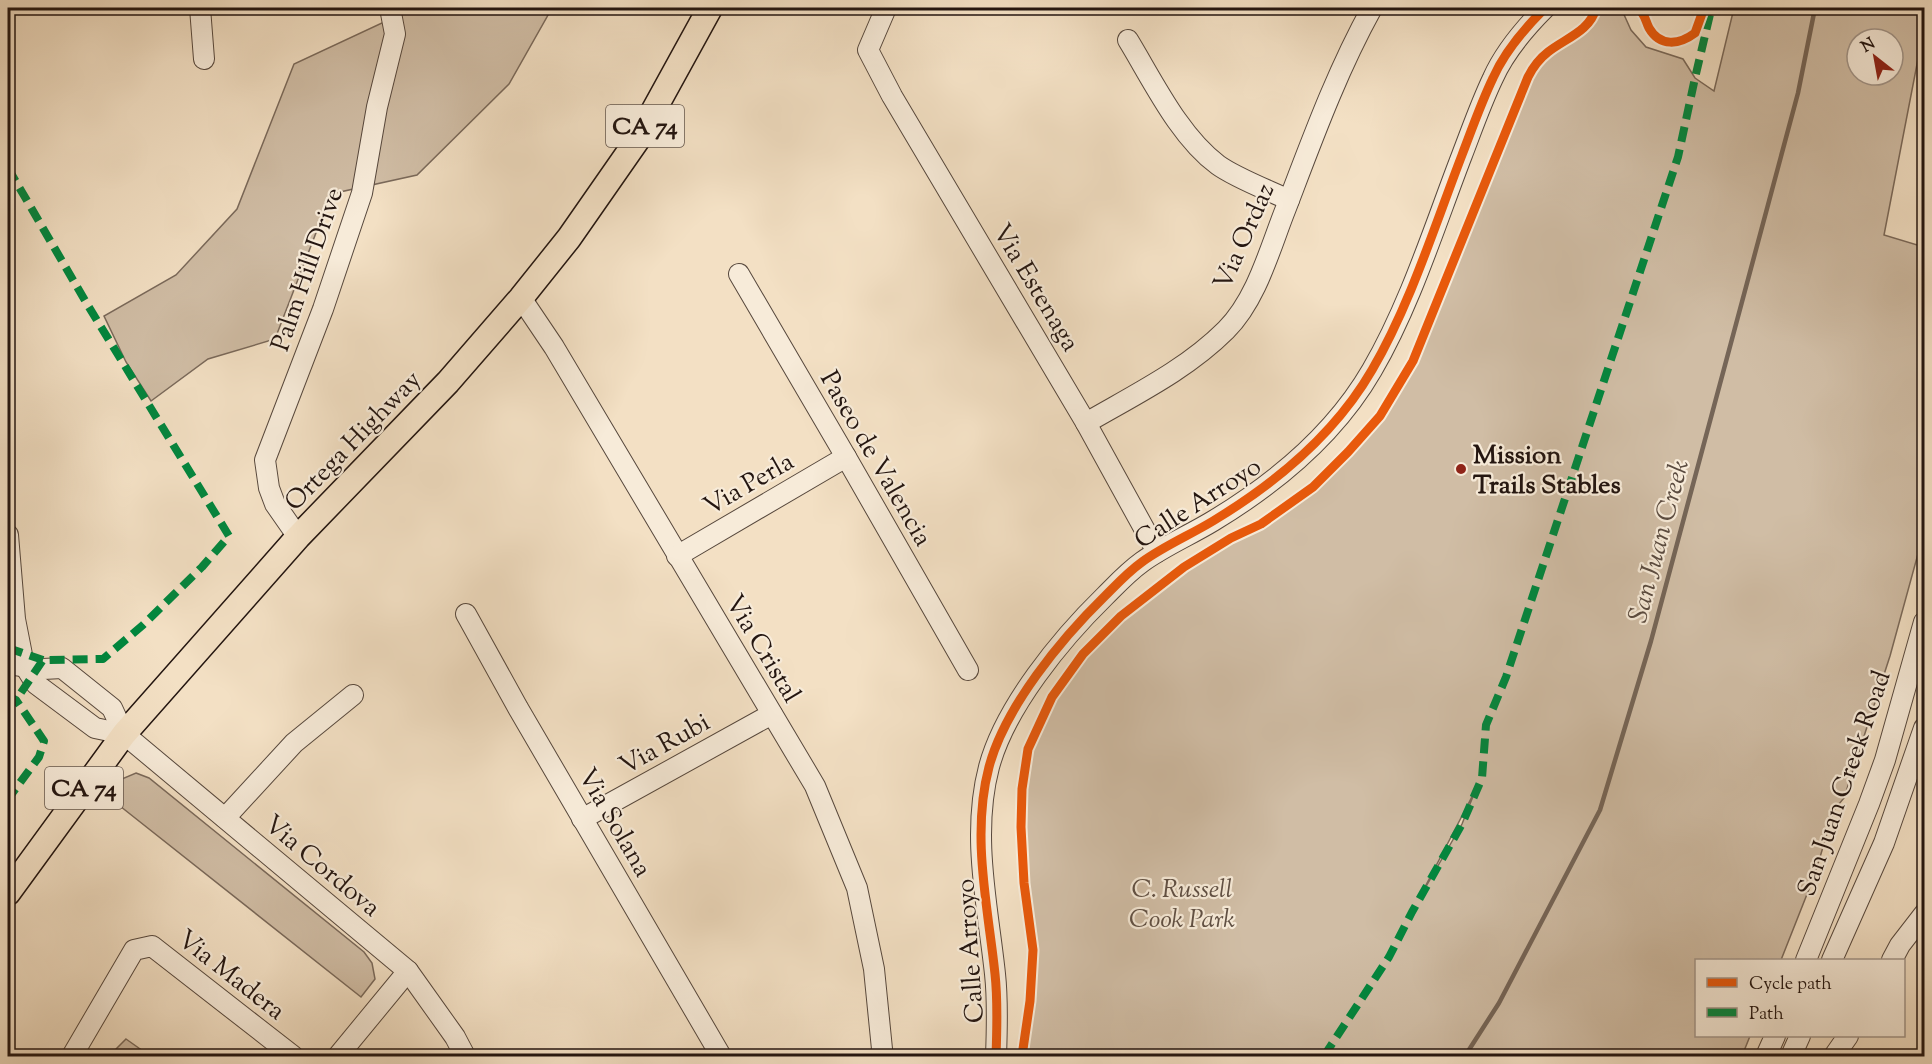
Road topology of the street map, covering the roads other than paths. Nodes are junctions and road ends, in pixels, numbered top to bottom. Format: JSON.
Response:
{"nodes":[{"id":1,"x":200,"y":8,"type":"edge"},
{"id":2,"x":390,"y":8,"type":"edge"},
{"id":3,"x":710,"y":8,"type":"edge"},
{"id":4,"x":886,"y":8,"type":"edge"},
{"id":5,"x":1372,"y":8,"type":"edge"},
{"id":6,"x":1545,"y":8,"type":"edge"},
{"id":7,"x":1128,"y":40,"type":"dead end"},
{"id":8,"x":204,"y":59,"type":"dead end"},
{"id":9,"x":1289,"y":200,"type":"junction"},
{"id":10,"x":739,"y":274,"type":"dead end"},
{"id":11,"x":521,"y":298,"type":"junction"},
{"id":12,"x":1086,"y":423,"type":"junction"},
{"id":13,"x":846,"y":457,"type":"junction"},
{"id":14,"x":8,"y":535,"type":"edge"},
{"id":15,"x":298,"y":537,"type":"junction"},
{"id":16,"x":1157,"y":552,"type":"junction"},
{"id":17,"x":677,"y":556,"type":"junction"},
{"id":18,"x":466,"y":614,"type":"dead end"},
{"id":19,"x":1924,"y":622,"type":"edge"},
{"id":20,"x":16,"y":664,"type":"edge"},
{"id":21,"x":968,"y":670,"type":"dead end"},
{"id":22,"x":353,"y":695,"type":"dead end"},
{"id":23,"x":772,"y":714,"type":"junction"},
{"id":24,"x":1924,"y":728,"type":"edge"},
{"id":25,"x":124,"y":734,"type":"junction"},
{"id":26,"x":225,"y":818,"type":"junction"},
{"id":27,"x":582,"y":819,"type":"junction"},
{"id":28,"x":8,"y":893,"type":"edge"},
{"id":29,"x":1924,"y":914,"type":"edge"},
{"id":30,"x":1806,"y":959,"type":"edge"},
{"id":31,"x":1832,"y":959,"type":"edge"},
{"id":32,"x":1893,"y":959,"type":"edge"},
{"id":33,"x":408,"y":971,"type":"junction"},
{"id":34,"x":1774,"y":1037,"type":"edge"},
{"id":35,"x":1799,"y":1037,"type":"edge"},
{"id":36,"x":1847,"y":1037,"type":"edge"},
{"id":37,"x":72,"y":1056,"type":"edge"},
{"id":38,"x":293,"y":1056,"type":"edge"},
{"id":39,"x":338,"y":1056,"type":"edge"},
{"id":40,"x":465,"y":1056,"type":"edge"},
{"id":41,"x":719,"y":1056,"type":"edge"},
{"id":42,"x":880,"y":1056,"type":"edge"},
{"id":43,"x":996,"y":1056,"type":"edge"},
{"id":44,"x":1766,"y":1056,"type":"edge"},
{"id":45,"x":1791,"y":1056,"type":"edge"},
{"id":46,"x":1834,"y":1056,"type":"edge"}],
"edges":[{"from":1,"to":8,"type":"street"},
{"from":2,"to":15,"type":"street","name":"Palm Hill Drive"},
{"from":3,"to":11,"type":"main road","name":"Ortega Highway","number":"CA 74"},
{"from":4,"to":12,"type":"street","name":"Via Estenaga"},
{"from":5,"to":9,"type":"street","name":"Via Ordaz"},
{"from":6,"to":16,"type":"street","name":"Calle Arroyo"},
{"from":7,"to":9,"type":"street"},
{"from":9,"to":12,"type":"street","name":"Via Ordaz"},
{"from":10,"to":13,"type":"street","name":"Paseo de Valencia"},
{"from":11,"to":15,"type":"main road","name":"Ortega Highway","number":"CA 74"},
{"from":11,"to":17,"type":"street","name":"Via Cristal"},
{"from":12,"to":16,"type":"street","name":"Via Estenaga"},
{"from":13,"to":17,"type":"street","name":"Via Perla"},
{"from":13,"to":21,"type":"street","name":"Paseo de Valencia"},
{"from":14,"to":20,"type":"street"},
{"from":15,"to":25,"type":"main road","name":"Ortega Highway","number":"CA 74"},
{"from":16,"to":43,"type":"street","name":"Calle Arroyo"},
{"from":17,"to":23,"type":"street","name":"Via Cristal"},
{"from":18,"to":27,"type":"street","name":"Via Solana"},
{"from":19,"to":30,"type":"street","name":"San Juan Creek Road"},
{"from":20,"to":25,"type":"street"},
{"from":20,"to":25,"type":"street"},
{"from":22,"to":26,"type":"street"},
{"from":23,"to":27,"type":"street","name":"Via Rubi"},
{"from":23,"to":42,"type":"street","name":"Via Cristal"},
{"from":24,"to":31,"type":"street","name":"San Juan Creek Road"},
{"from":25,"to":26,"type":"street","name":"Via Cordova"},
{"from":25,"to":28,"type":"main road","name":"Ortega Highway","number":"CA 74"},
{"from":26,"to":33,"type":"street","name":"Via Cordova"},
{"from":27,"to":41,"type":"street","name":"Via Solana"},
{"from":29,"to":32,"type":"street"},
{"from":33,"to":39,"type":"street"},
{"from":33,"to":40,"type":"street","name":"Via Cordova"},
{"from":34,"to":44,"type":"street"},
{"from":35,"to":45,"type":"street"},
{"from":36,"to":46,"type":"street"},
{"from":37,"to":38,"type":"street","name":"Via Madera"}]}
